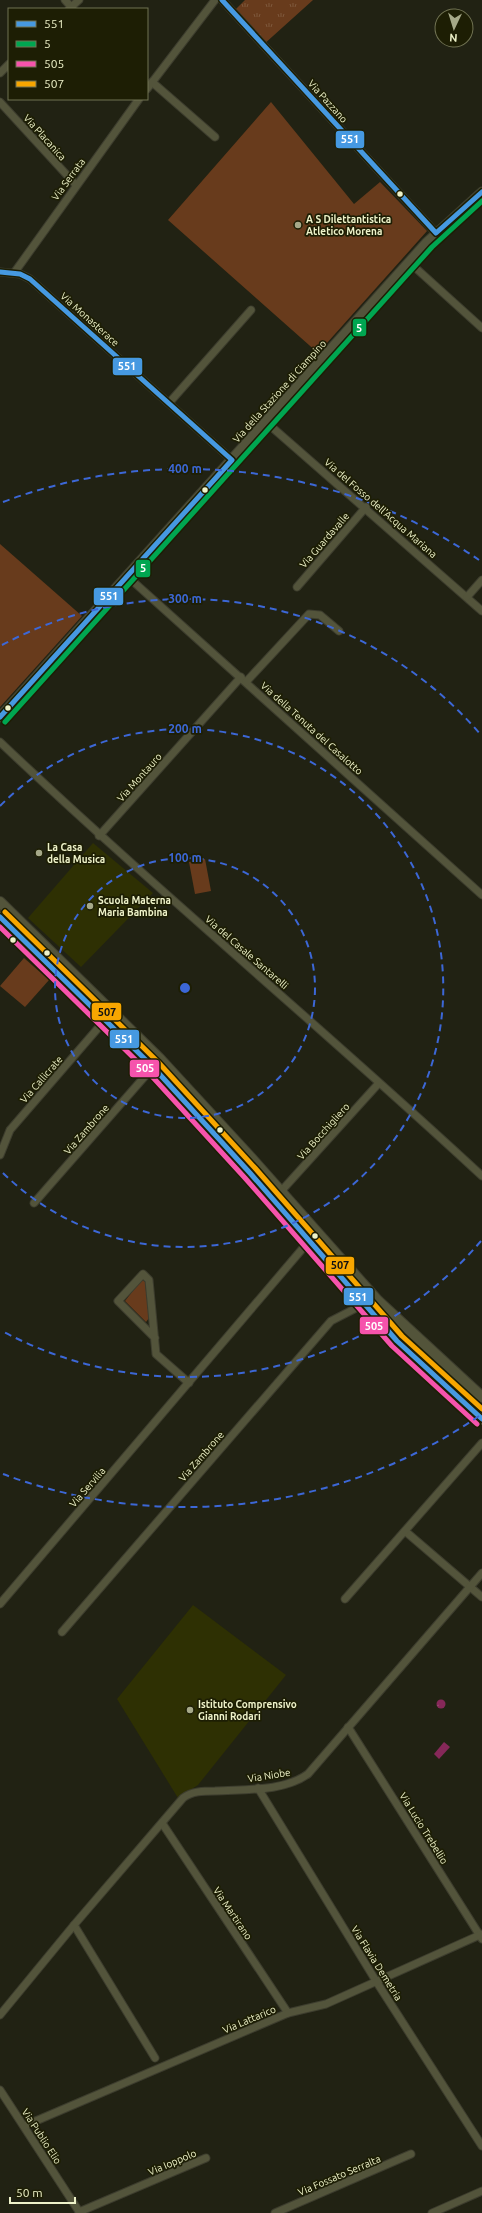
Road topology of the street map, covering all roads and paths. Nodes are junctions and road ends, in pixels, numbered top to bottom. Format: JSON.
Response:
{"nodes":[{"id":1,"x":65,"y":0,"type":"edge"},
{"id":2,"x":79,"y":0,"type":"edge"},
{"id":3,"x":215,"y":0,"type":"edge"},
{"id":4,"x":222,"y":0,"type":"edge"},
{"id":5,"x":71,"y":8,"type":"edge"},
{"id":6,"x":8,"y":65,"type":"edge"},
{"id":7,"x":0,"y":73,"type":"edge"},
{"id":8,"x":148,"y":87,"type":"edge"},
{"id":9,"x":139,"y":100,"type":"edge"},
{"id":10,"x":0,"y":102,"type":"edge"},
{"id":11,"x":215,"y":137,"type":"dead end"},
{"id":12,"x":76,"y":185,"type":"junction"},
{"id":13,"x":482,"y":192,"type":"edge"},
{"id":14,"x":436,"y":233,"type":"junction"},
{"id":15,"x":409,"y":262,"type":"junction"},
{"id":16,"x":0,"y":272,"type":"edge"},
{"id":17,"x":14,"y":273,"type":"junction"},
{"id":18,"x":250,"y":310,"type":"dead end"},
{"id":19,"x":482,"y":328,"type":"edge"},
{"id":20,"x":169,"y":403,"type":"junction"},
{"id":21,"x":266,"y":422,"type":"junction"},
{"id":22,"x":232,"y":460,"type":"junction"},
{"id":23,"x":366,"y":507,"type":"junction"},
{"id":24,"x":127,"y":576,"type":"junction"},
{"id":25,"x":482,"y":580,"type":"edge"},
{"id":26,"x":297,"y":587,"type":"dead end"},
{"id":27,"x":467,"y":597,"type":"junction"},
{"id":28,"x":482,"y":610,"type":"edge"},
{"id":29,"x":339,"y":631,"type":"dead end"},
{"id":30,"x":244,"y":680,"type":"junction"},
{"id":31,"x":0,"y":717,"type":"edge"},
{"id":32,"x":0,"y":742,"type":"edge"},
{"id":33,"x":99,"y":836,"type":"junction"},
{"id":34,"x":482,"y":896,"type":"edge"},
{"id":35,"x":0,"y":902,"type":"edge"},
{"id":36,"x":1,"y":920,"type":"edge"},
{"id":37,"x":105,"y":1020,"type":"junction"},
{"id":38,"x":153,"y":1067,"type":"junction"},
{"id":39,"x":380,"y":1083,"type":"junction"},
{"id":40,"x":0,"y":1155,"type":"edge"},
{"id":41,"x":482,"y":1176,"type":"edge"},
{"id":42,"x":282,"y":1193,"type":"junction"},
{"id":43,"x":34,"y":1203,"type":"dead end"},
{"id":44,"x":309,"y":1241,"type":"junction"},
{"id":45,"x":364,"y":1304,"type":"junction"},
{"id":46,"x":155,"y":1338,"type":"junction"},
{"id":47,"x":443,"y":1361,"type":"junction"},
{"id":48,"x":428,"y":1370,"type":"junction"},
{"id":49,"x":189,"y":1383,"type":"junction"},
{"id":50,"x":482,"y":1397,"type":"edge"},
{"id":51,"x":482,"y":1419,"type":"edge"},
{"id":52,"x":482,"y":1443,"type":"edge"},
{"id":53,"x":405,"y":1531,"type":"junction"},
{"id":54,"x":482,"y":1573,"type":"edge"},
{"id":55,"x":470,"y":1587,"type":"junction"},
{"id":56,"x":482,"y":1597,"type":"edge"},
{"id":57,"x":345,"y":1599,"type":"dead end"},
{"id":58,"x":0,"y":1604,"type":"edge"},
{"id":59,"x":62,"y":1632,"type":"dead end"},
{"id":60,"x":348,"y":1728,"type":"junction"},
{"id":61,"x":258,"y":1788,"type":"junction"},
{"id":62,"x":162,"y":1823,"type":"junction"},
{"id":63,"x":74,"y":1925,"type":"junction"},
{"id":64,"x":481,"y":1936,"type":"edge"},
{"id":65,"x":376,"y":1981,"type":"junction"},
{"id":66,"x":288,"y":2013,"type":"junction"},
{"id":67,"x":0,"y":2015,"type":"edge"},
{"id":68,"x":155,"y":2058,"type":"dead end"},
{"id":69,"x":0,"y":2090,"type":"edge"},
{"id":70,"x":24,"y":2126,"type":"junction"},
{"id":71,"x":482,"y":2146,"type":"edge"},
{"id":72,"x":411,"y":2154,"type":"dead end"},
{"id":73,"x":206,"y":2158,"type":"dead end"},
{"id":74,"x":482,"y":2191,"type":"edge"},
{"id":75,"x":79,"y":2212,"type":"edge"},
{"id":76,"x":275,"y":2213,"type":"edge"},
{"id":77,"x":432,"y":2213,"type":"edge"}],
"edges":[{"from":1,"to":5,"type":"street"},
{"from":2,"to":5,"type":"street"},
{"from":3,"to":8,"type":"street"},
{"from":4,"to":14,"type":"street","name":"Via Pazzano"},
{"from":6,"to":7,"type":"street"},
{"from":8,"to":11,"type":"street"},
{"from":9,"to":12,"type":"street","name":"Via Serrata"},
{"from":10,"to":12,"type":"street","name":"Via Placanica"},
{"from":12,"to":17,"type":"street","name":"Via Serrata"},
{"from":13,"to":14,"type":"street","name":"Via della Stazione di Ciampino"},
{"from":14,"to":15,"type":"street","name":"Via della Stazione di Ciampino"},
{"from":15,"to":19,"type":"street"},
{"from":15,"to":21,"type":"street","name":"Via della Stazione di Ciampino"},
{"from":16,"to":17,"type":"street","name":"Via Monasterace"},
{"from":17,"to":20,"type":"street","name":"Via Monasterace"},
{"from":18,"to":20,"type":"street"},
{"from":20,"to":22,"type":"street","name":"Via Monasterace"},
{"from":21,"to":22,"type":"street","name":"Via della Stazione di Ciampino"},
{"from":21,"to":23,"type":"street","name":"Via del Fosso dell'Acqua Mariana"},
{"from":22,"to":24,"type":"street","name":"Via della Stazione di Ciampino"},
{"from":23,"to":26,"type":"street","name":"Via Guardavalle"},
{"from":23,"to":27,"type":"street","name":"Via del Fosso dell'Acqua Mariana"},
{"from":24,"to":30,"type":"street","name":"Via della Tenuta del Casalotto"},
{"from":24,"to":31,"type":"street","name":"Via della Stazione di Ciampino"},
{"from":25,"to":27,"type":"street"},
{"from":27,"to":28,"type":"street","name":"Via del Fosso dell'Acqua Mariana"},
{"from":29,"to":30,"type":"street","name":"Via Montauro"},
{"from":30,"to":33,"type":"street","name":"Via Montauro"},
{"from":30,"to":34,"type":"street","name":"Via della Tenuta del Casalotto"},
{"from":32,"to":33,"type":"street","name":"Via del Casale Santarelli"},
{"from":33,"to":39,"type":"street","name":"Via del Casale Santarelli"},
{"from":35,"to":42,"type":"main road"},
{"from":36,"to":37,"type":"main road"},
{"from":37,"to":38,"type":"main road"},
{"from":37,"to":40,"type":"street","name":"Via Callicrate"},
{"from":38,"to":43,"type":"street","name":"Via Zambrone"},
{"from":38,"to":44,"type":"main road"},
{"from":39,"to":41,"type":"street","name":"Via del Casale Santarelli"},
{"from":39,"to":42,"type":"street","name":"Via Bocchigliero"},
{"from":42,"to":47,"type":"main road"},
{"from":44,"to":45,"type":"main road"},
{"from":44,"to":49,"type":"street","name":"Via Servilia"},
{"from":45,"to":48,"type":"main road"},
{"from":45,"to":59,"type":"street","name":"Via Zambrone"},
{"from":46,"to":46,"type":"street"},
{"from":46,"to":49,"type":"street"},
{"from":47,"to":48,"type":"street"},
{"from":47,"to":50,"type":"main road"},
{"from":48,"to":51,"type":"main road"},
{"from":49,"to":58,"type":"street","name":"Via Servilia"},
{"from":52,"to":53,"type":"street"},
{"from":53,"to":55,"type":"street"},
{"from":53,"to":57,"type":"street"},
{"from":54,"to":55,"type":"street","name":"Via Niobe"},
{"from":55,"to":56,"type":"street"},
{"from":55,"to":60,"type":"street","name":"Via Niobe"},
{"from":60,"to":61,"type":"street","name":"Via Niobe"},
{"from":60,"to":64,"type":"street","name":"Via Lucio Trebellio"},
{"from":61,"to":62,"type":"street","name":"Via Niobe"},
{"from":61,"to":65,"type":"street","name":"Via Flavia Demetria"},
{"from":62,"to":63,"type":"street","name":"Via Niobe"},
{"from":62,"to":66,"type":"street","name":"Via Martirano"},
{"from":63,"to":67,"type":"street","name":"Via Niobe"},
{"from":63,"to":68,"type":"street"},
{"from":64,"to":65,"type":"street","name":"Via Lattarico"},
{"from":65,"to":66,"type":"street","name":"Via Lattarico"},
{"from":65,"to":71,"type":"street","name":"Via Flavia Demetria"},
{"from":66,"to":70,"type":"street","name":"Via Lattarico"},
{"from":69,"to":70,"type":"street","name":"Via Publio Elio"},
{"from":70,"to":75,"type":"street","name":"Via Publio Elio"},
{"from":72,"to":76,"type":"street","name":"Via Fossato Serralta"},
{"from":73,"to":75,"type":"street","name":"Via Ioppolo"},
{"from":74,"to":77,"type":"street"}]}
